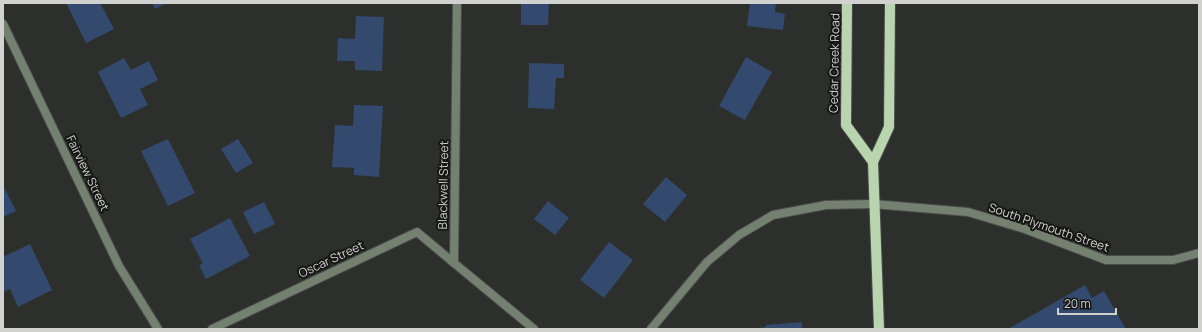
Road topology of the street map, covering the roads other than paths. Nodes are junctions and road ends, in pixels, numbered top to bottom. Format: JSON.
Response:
{"nodes":[{"id":1,"x":457,"y":3,"type":"edge"},
{"id":2,"x":847,"y":3,"type":"edge"},
{"id":3,"x":890,"y":3,"type":"edge"},
{"id":4,"x":3,"y":24,"type":"edge"},
{"id":5,"x":873,"y":162,"type":"junction"},
{"id":6,"x":873,"y":204,"type":"junction"},
{"id":7,"x":1199,"y":253,"type":"edge"},
{"id":8,"x":454,"y":263,"type":"junction"},
{"id":9,"x":158,"y":329,"type":"edge"},
{"id":10,"x":212,"y":329,"type":"edge"},
{"id":11,"x":534,"y":329,"type":"edge"},
{"id":12,"x":651,"y":329,"type":"edge"},
{"id":13,"x":879,"y":329,"type":"edge"}],
"edges":[{"from":1,"to":8,"type":"street","name":"Blackwell Street"},
{"from":2,"to":5,"type":"main road","name":"Cedar Creek Road"},
{"from":3,"to":5,"type":"main road"},
{"from":4,"to":9,"type":"street","name":"Fairview Street"},
{"from":5,"to":6,"type":"main road"},
{"from":6,"to":7,"type":"street","name":"South Plymouth Street"},
{"from":6,"to":12,"type":"street","name":"South Plymouth Street"},
{"from":6,"to":13,"type":"main road"},
{"from":8,"to":10,"type":"street","name":"Oscar Street"},
{"from":8,"to":11,"type":"street"}]}
